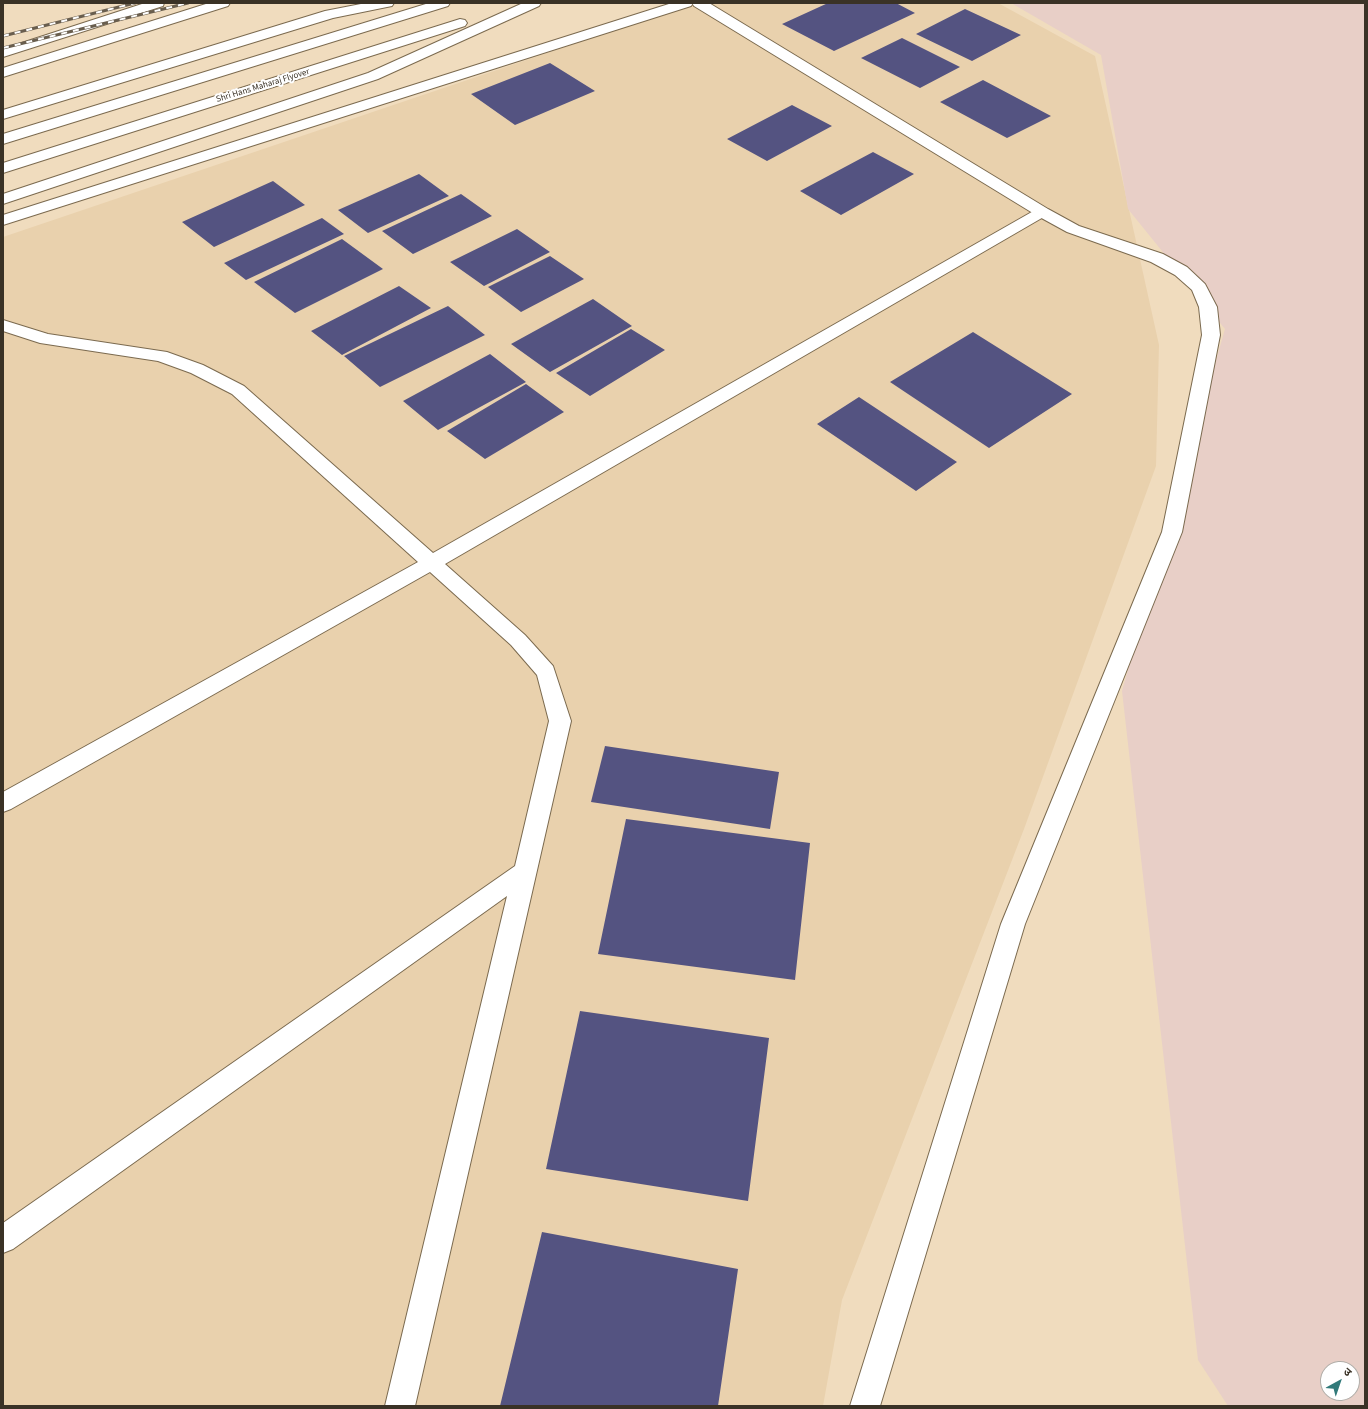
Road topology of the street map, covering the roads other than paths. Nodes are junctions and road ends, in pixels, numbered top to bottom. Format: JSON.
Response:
{"nodes":[{"id":1,"x":158,"y":3,"type":"edge"},
{"id":2,"x":223,"y":3,"type":"edge"},
{"id":3,"x":387,"y":3,"type":"edge"},
{"id":4,"x":443,"y":3,"type":"edge"},
{"id":5,"x":523,"y":3,"type":"edge"},
{"id":6,"x":534,"y":3,"type":"edge"},
{"id":7,"x":686,"y":3,"type":"edge"},
{"id":8,"x":699,"y":3,"type":"edge"},
{"id":9,"x":3,"y":52,"type":"edge"},
{"id":10,"x":3,"y":73,"type":"edge"},
{"id":11,"x":3,"y":114,"type":"edge"},
{"id":12,"x":3,"y":140,"type":"edge"},
{"id":13,"x":3,"y":168,"type":"edge"},
{"id":14,"x":3,"y":199,"type":"edge"},
{"id":15,"x":1042,"y":212,"type":"junction"},
{"id":16,"x":3,"y":220,"type":"edge"},
{"id":17,"x":3,"y":325,"type":"edge"},
{"id":18,"x":431,"y":563,"type":"junction"},
{"id":19,"x":3,"y":803,"type":"edge"},
{"id":20,"x":524,"y":872,"type":"junction"},
{"id":21,"x":3,"y":1239,"type":"edge"},
{"id":22,"x":400,"y":1406,"type":"edge"},
{"id":23,"x":865,"y":1406,"type":"edge"}],
"edges":[{"from":1,"to":9,"type":"lane"},
{"from":2,"to":10,"type":"street"},
{"from":3,"to":11,"type":"street"},
{"from":4,"to":12,"type":"street"},
{"from":5,"to":13,"type":"street","name":"Shri Hans Maharaj Flyover"},
{"from":6,"to":14,"type":"street"},
{"from":7,"to":16,"type":"street"},
{"from":8,"to":15,"type":"street"},
{"from":15,"to":18,"type":"lane"},
{"from":15,"to":23,"type":"street"},
{"from":17,"to":18,"type":"lane"},
{"from":18,"to":19,"type":"lane"},
{"from":18,"to":20,"type":"lane"},
{"from":20,"to":21,"type":"lane"},
{"from":20,"to":22,"type":"lane"}]}
